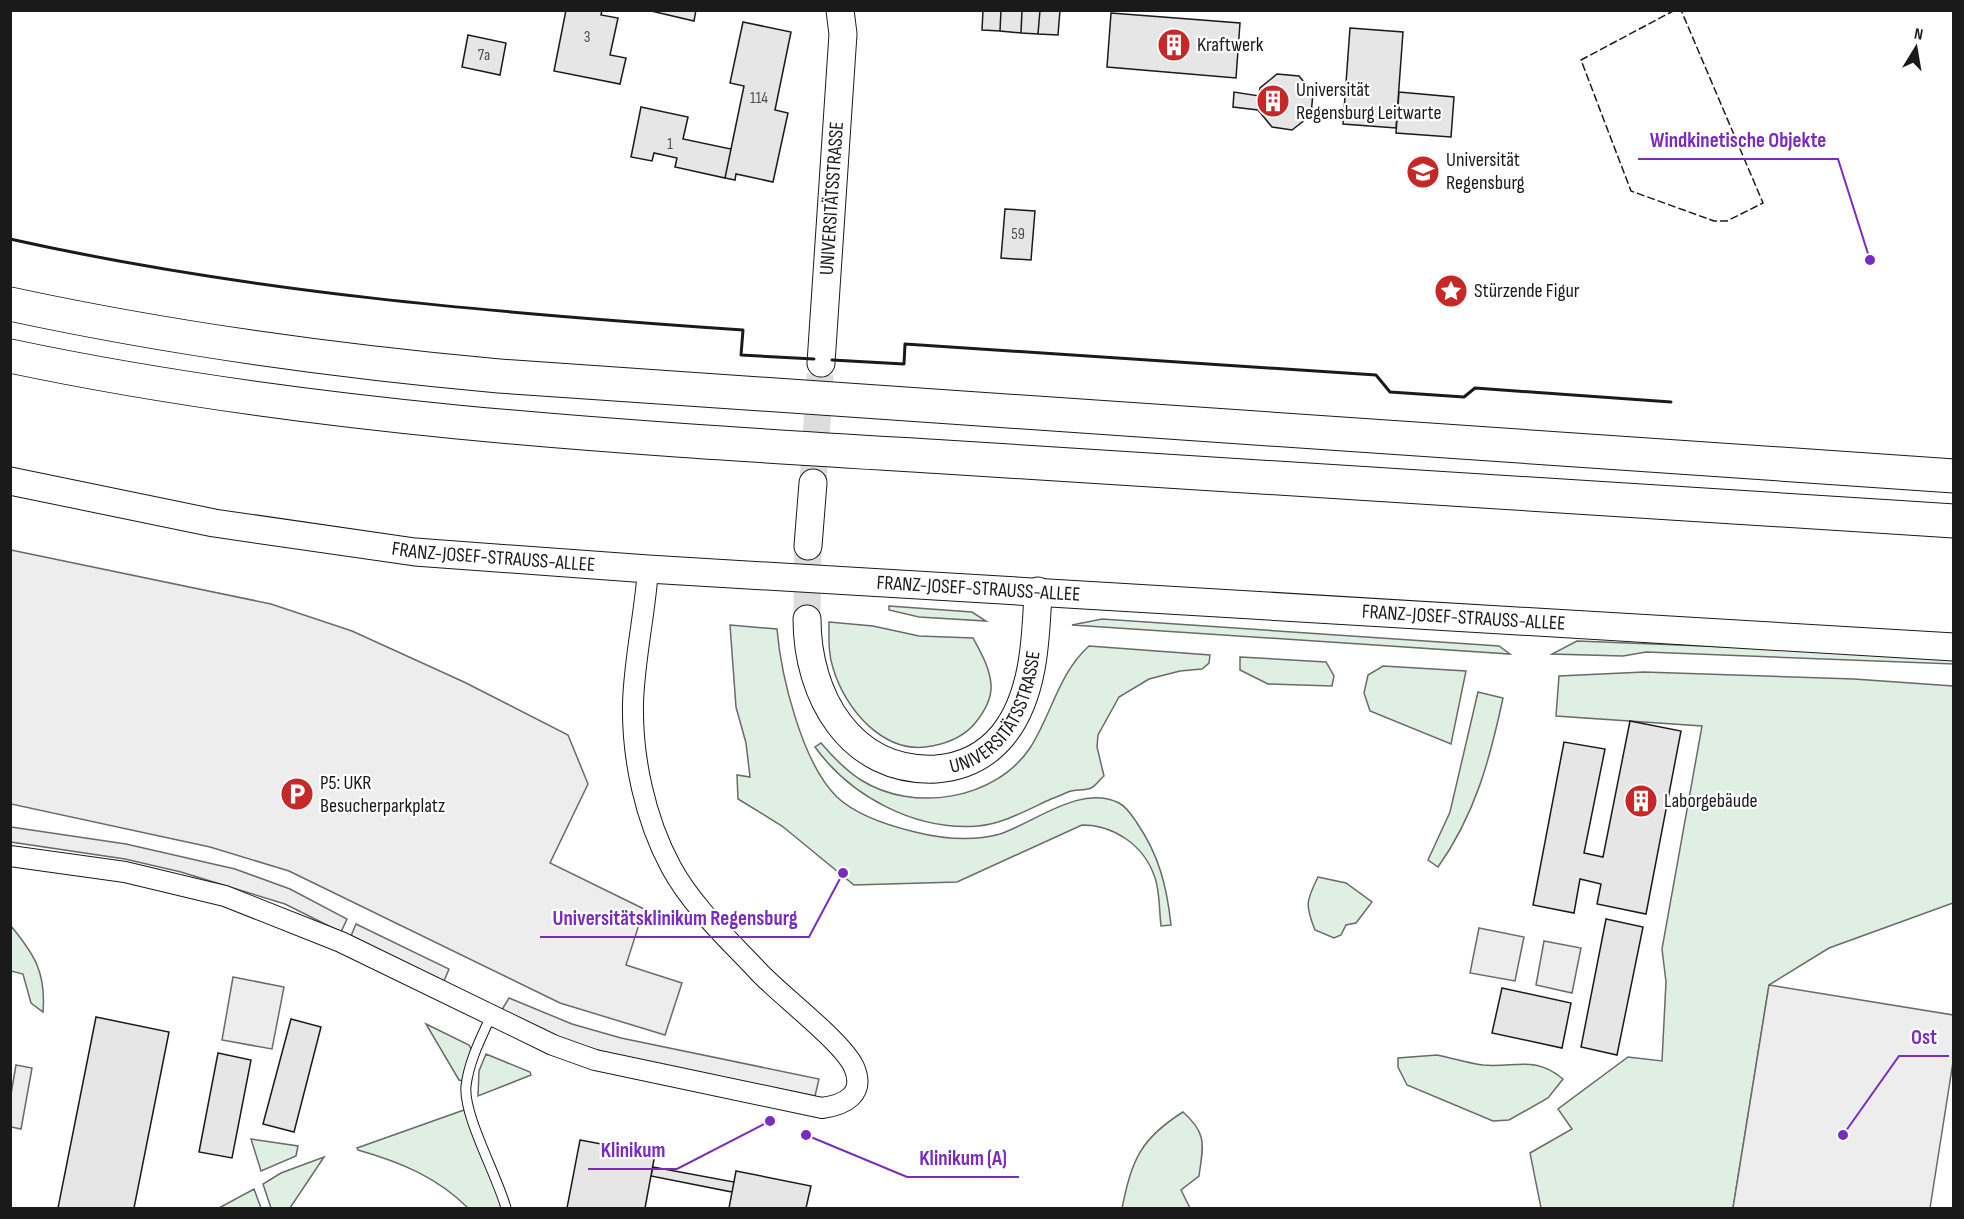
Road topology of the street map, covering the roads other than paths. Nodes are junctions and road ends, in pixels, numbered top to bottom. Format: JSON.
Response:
{"nodes":[{"id":1,"x":845,"y":18,"type":"edge"},
{"id":2,"x":10,"y":304,"type":"edge"},
{"id":3,"x":10,"y":356,"type":"edge"},
{"id":4,"x":821,"y":363,"type":"tunnel mouth"},
{"id":5,"x":1953,"y":476,"type":"edge"},
{"id":6,"x":10,"y":481,"type":"edge"},
{"id":7,"x":813,"y":483,"type":"tunnel mouth"},
{"id":8,"x":1953,"y":521,"type":"edge"},
{"id":9,"x":808,"y":546,"type":"tunnel mouth"},
{"id":10,"x":648,"y":569,"type":"junction"},
{"id":11,"x":1038,"y":591,"type":"junction"},
{"id":12,"x":807,"y":619,"type":"tunnel mouth"},
{"id":13,"x":1953,"y":647,"type":"edge"},
{"id":14,"x":10,"y":856,"type":"edge"},
{"id":15,"x":491,"y":1016,"type":"junction"},
{"id":16,"x":506,"y":1209,"type":"edge"}],
"edges":[{"from":1,"to":4,"type":"street","name":"UNIVERSITÄTSSTRASSE"},
{"from":2,"to":5,"type":"highway"},
{"from":3,"to":8,"type":"highway"},
{"from":6,"to":10,"type":"street","name":"FRANZ-JOSEF-STRAUSS-ALLEE"},
{"from":7,"to":9,"type":"street"},
{"from":10,"to":11,"type":"street","name":"FRANZ-JOSEF-STRAUSS-ALLEE"},
{"from":10,"to":15,"type":"street"},
{"from":11,"to":12,"type":"street","name":"UNIVERSITÄTSSTRASSE"},
{"from":11,"to":13,"type":"street","name":"FRANZ-JOSEF-STRAUSS-ALLEE"},
{"from":14,"to":15,"type":"street"},
{"from":15,"to":16,"type":"lane"}]}
